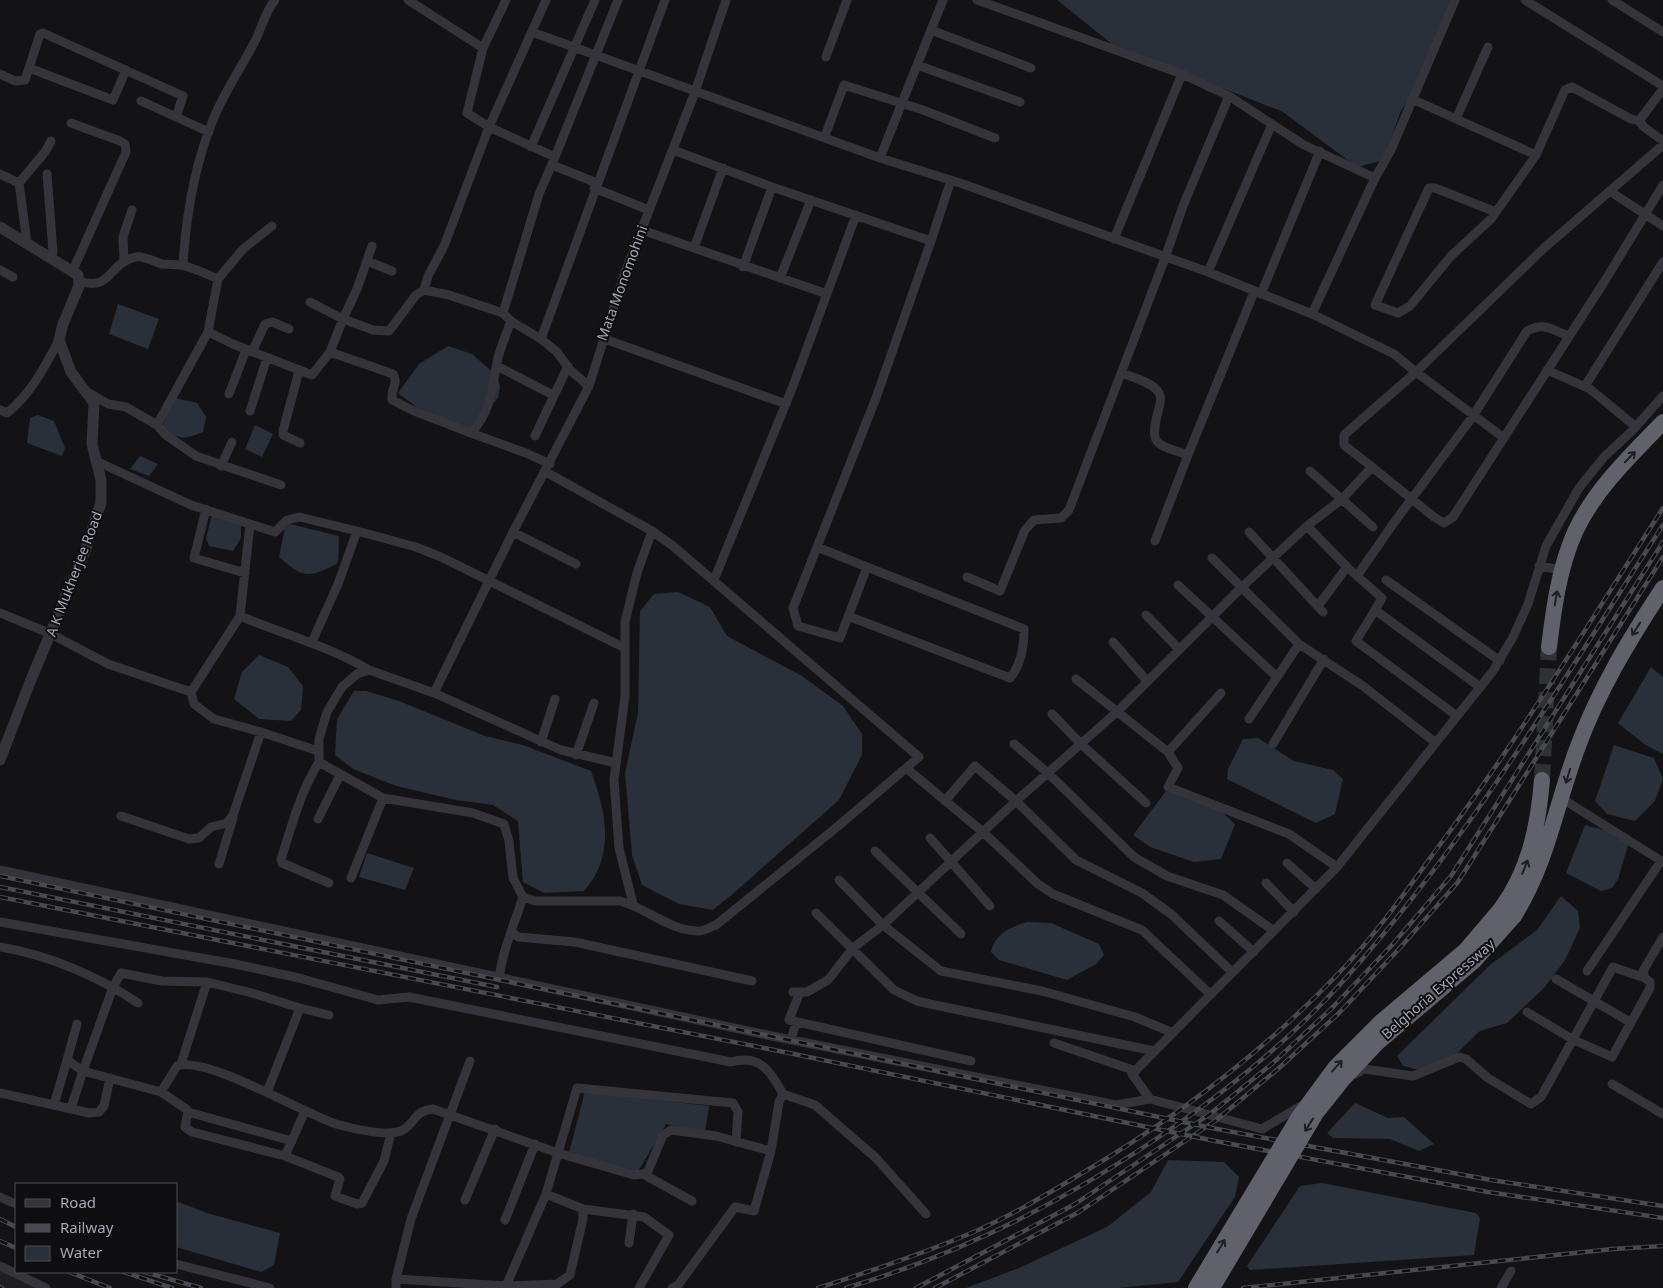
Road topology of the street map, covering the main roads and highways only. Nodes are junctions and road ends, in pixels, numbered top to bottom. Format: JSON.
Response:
{"nodes":[{"id":1,"x":1663,"y":422,"type":"edge"},
{"id":2,"x":1663,"y":588,"type":"edge"},
{"id":3,"x":1549,"y":647,"type":"tunnel mouth"},
{"id":4,"x":1542,"y":780,"type":"tunnel mouth"},
{"id":5,"x":1508,"y":913,"type":"junction"},
{"id":6,"x":1196,"y":1288,"type":"edge"},
{"id":7,"x":1212,"y":1288,"type":"edge"}],
"edges":[{"from":3,"to":1,"type":"highway","one_way":true},
{"from":2,"to":5,"type":"highway","name":"Belghoria Expressway","one_way":true},
{"from":5,"to":4,"type":"highway","name":"Belghoria Expressway","one_way":true},
{"from":6,"to":5,"type":"highway","name":"Belghoria Expressway","one_way":true,"bridge":true},
{"from":5,"to":7,"type":"highway","name":"Belghoria Expressway","one_way":true,"bridge":true}]}
